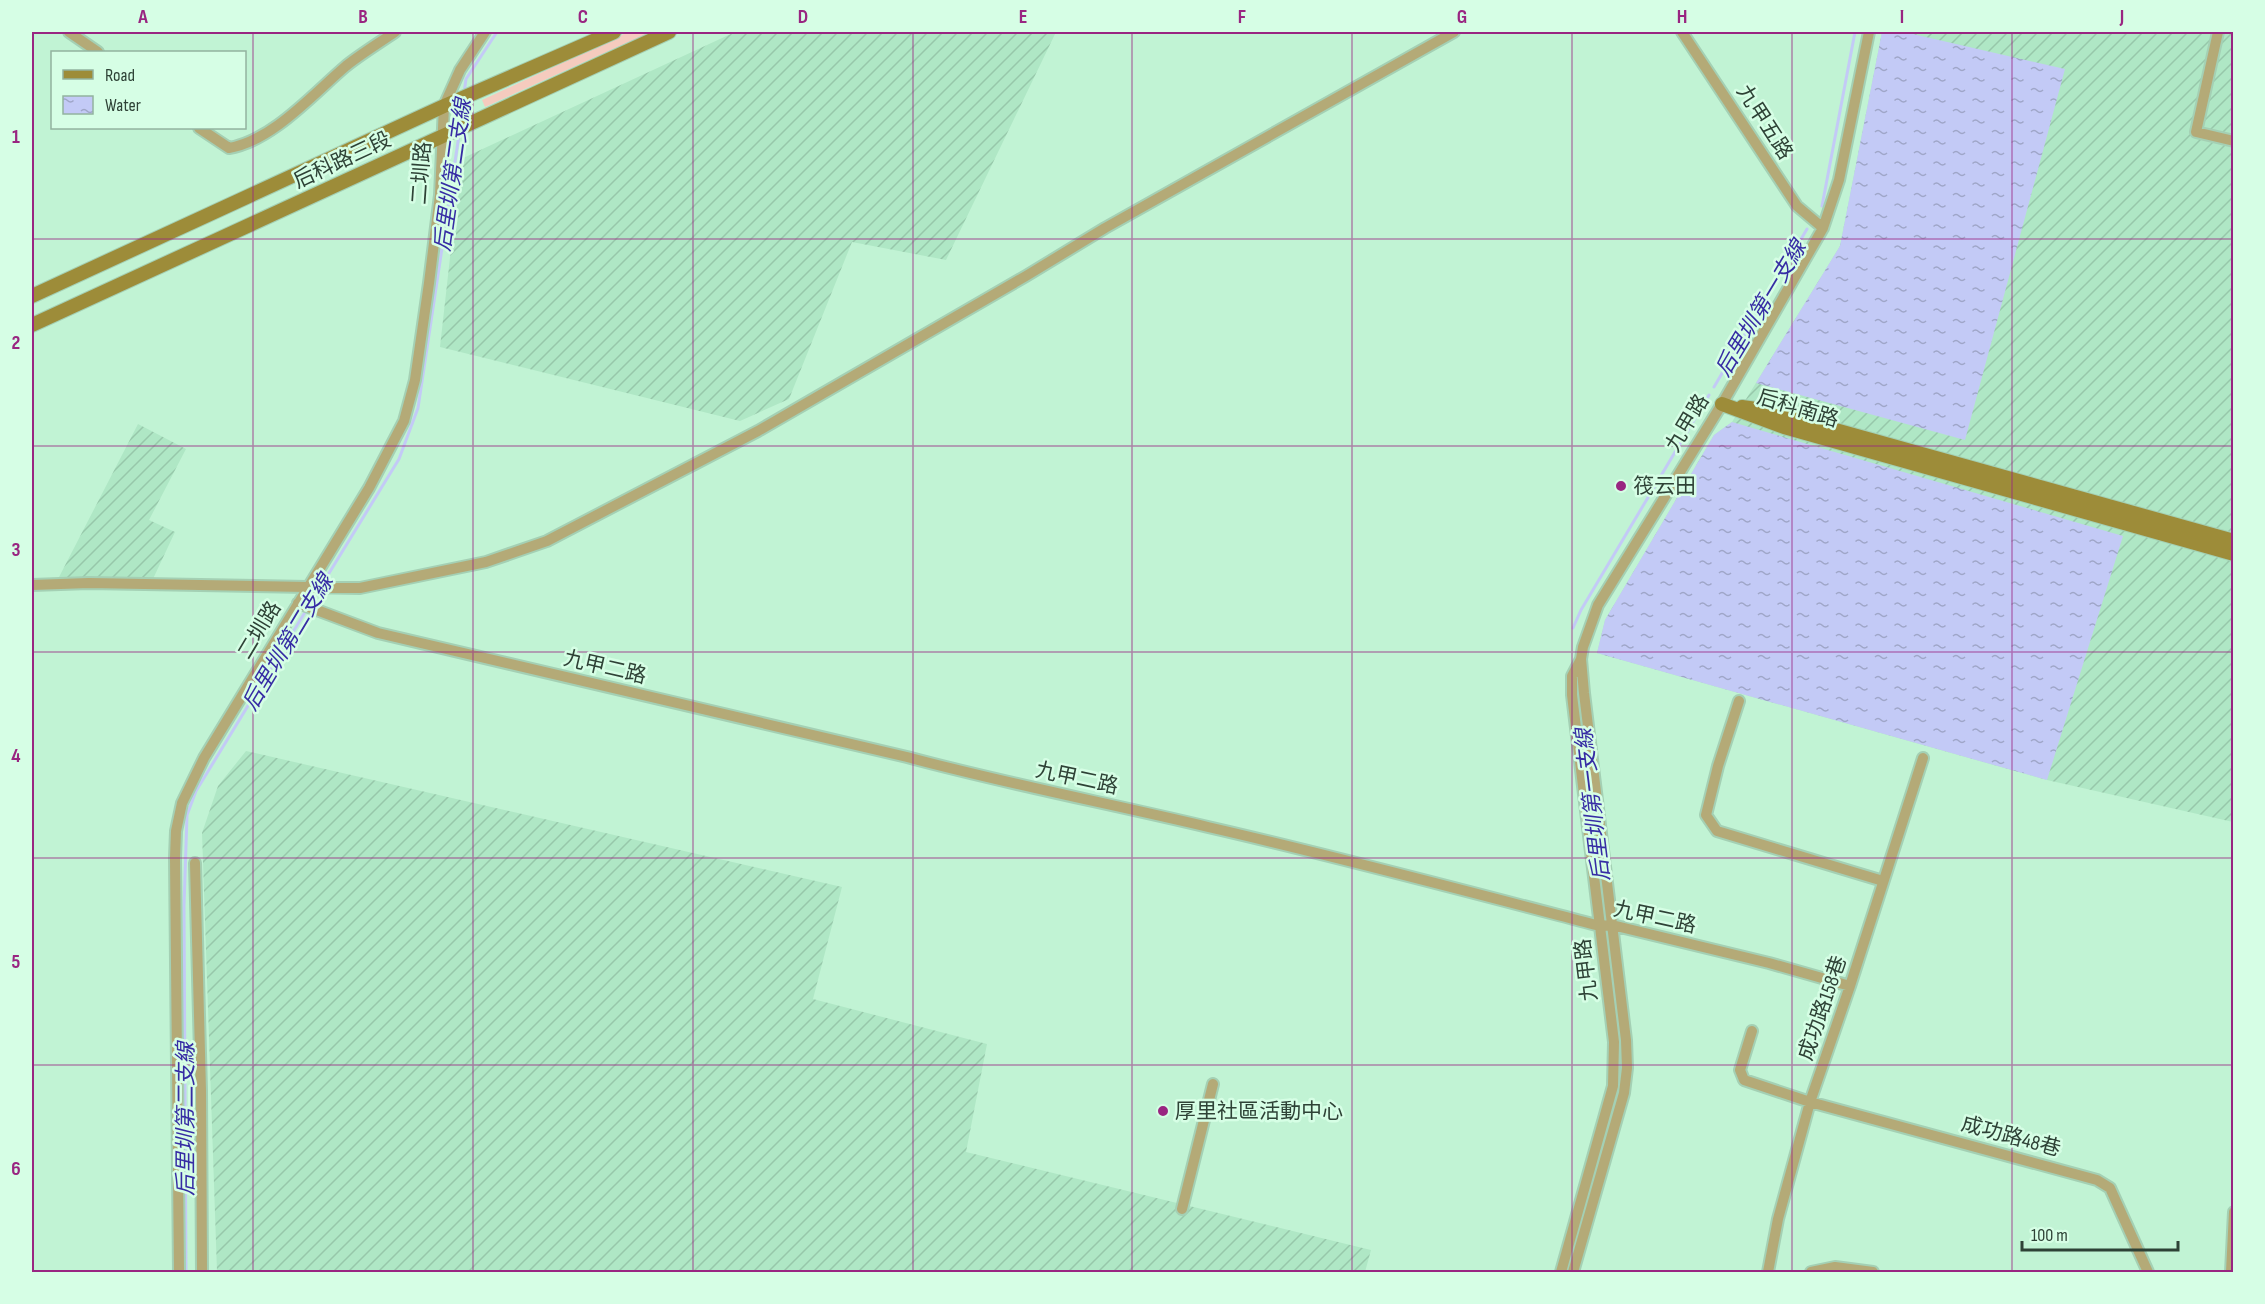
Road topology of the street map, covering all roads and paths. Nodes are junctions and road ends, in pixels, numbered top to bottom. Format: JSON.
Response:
{"nodes":[{"id":1,"x":69,"y":32,"type":"edge"},
{"id":2,"x":395,"y":32,"type":"edge"},
{"id":3,"x":485,"y":32,"type":"edge"},
{"id":4,"x":614,"y":32,"type":"edge"},
{"id":5,"x":669,"y":32,"type":"edge"},
{"id":6,"x":1454,"y":32,"type":"edge"},
{"id":7,"x":1682,"y":32,"type":"edge"},
{"id":8,"x":1869,"y":32,"type":"edge"},
{"id":9,"x":2218,"y":32,"type":"edge"},
{"id":10,"x":97,"y":51,"type":"edge"},
{"id":11,"x":444,"y":106,"type":"junction"},
{"id":12,"x":200,"y":129,"type":"edge"},
{"id":13,"x":444,"y":136,"type":"junction"},
{"id":14,"x":2234,"y":141,"type":"edge"},
{"id":15,"x":1823,"y":228,"type":"junction"},
{"id":16,"x":32,"y":296,"type":"edge"},
{"id":17,"x":32,"y":325,"type":"edge"},
{"id":18,"x":1722,"y":404,"type":"junction"},
{"id":19,"x":2143,"y":523,"type":"junction"},
{"id":20,"x":2234,"y":542,"type":"edge"},
{"id":21,"x":2234,"y":554,"type":"edge"},
{"id":22,"x":32,"y":585,"type":"edge"},
{"id":23,"x":309,"y":588,"type":"junction"},
{"id":24,"x":298,"y":603,"type":"junction"},
{"id":25,"x":1581,"y":659,"type":"junction"},
{"id":26,"x":1739,"y":700,"type":"dead end"},
{"id":27,"x":1923,"y":758,"type":"dead end"},
{"id":28,"x":195,"y":863,"type":"dead end"},
{"id":29,"x":1883,"y":881,"type":"junction"},
{"id":30,"x":1600,"y":926,"type":"junction"},
{"id":31,"x":1612,"y":926,"type":"junction"},
{"id":32,"x":1851,"y":986,"type":"junction"},
{"id":33,"x":1752,"y":1031,"type":"dead end"},
{"id":34,"x":1214,"y":1084,"type":"dead end"},
{"id":35,"x":1810,"y":1102,"type":"junction"},
{"id":36,"x":1182,"y":1209,"type":"dead end"},
{"id":37,"x":2234,"y":1212,"type":"edge"},
{"id":38,"x":179,"y":1272,"type":"edge"},
{"id":39,"x":202,"y":1272,"type":"edge"},
{"id":40,"x":1561,"y":1272,"type":"edge"},
{"id":41,"x":1573,"y":1272,"type":"edge"},
{"id":42,"x":1768,"y":1272,"type":"edge"},
{"id":43,"x":1811,"y":1272,"type":"edge"},
{"id":44,"x":1872,"y":1272,"type":"edge"},
{"id":45,"x":2148,"y":1272,"type":"edge"},
{"id":46,"x":2231,"y":1272,"type":"edge"}],
"edges":[{"from":1,"to":10,"type":"street"},
{"from":2,"to":12,"type":"street"},
{"from":3,"to":11,"type":"street","name":"二圳路"},
{"from":4,"to":11,"type":"street","name":"后科路三段"},
{"from":5,"to":13,"type":"street","name":"后科路三段"},
{"from":6,"to":23,"type":"street"},
{"from":7,"to":15,"type":"street","name":"九甲五路"},
{"from":8,"to":15,"type":"street","name":"九甲路"},
{"from":9,"to":14,"type":"street"},
{"from":11,"to":13,"type":"street","name":"二圳路"},
{"from":11,"to":16,"type":"street","name":"后科路三段"},
{"from":13,"to":17,"type":"street","name":"后科路三段"},
{"from":13,"to":23,"type":"street","name":"二圳路"},
{"from":15,"to":18,"type":"street","name":"九甲路"},
{"from":18,"to":19,"type":"street","name":"后科南路"},
{"from":18,"to":25,"type":"street","name":"九甲路"},
{"from":19,"to":20,"type":"street","name":"后科南路"},
{"from":19,"to":21,"type":"street","name":"后科南路"},
{"from":22,"to":23,"type":"street"},
{"from":23,"to":24,"type":"street","name":"二圳路"},
{"from":24,"to":30,"type":"street","name":"九甲二路"},
{"from":24,"to":38,"type":"street","name":"二圳路"},
{"from":25,"to":30,"type":"street","name":"九甲路"},
{"from":25,"to":31,"type":"street","name":"九甲路"},
{"from":26,"to":29,"type":"street"},
{"from":27,"to":29,"type":"street","name":"成功路158巷"},
{"from":28,"to":39,"type":"street"},
{"from":29,"to":32,"type":"street","name":"成功路158巷"},
{"from":30,"to":31,"type":"street","name":"九甲二路"},
{"from":30,"to":40,"type":"street","name":"九甲路"},
{"from":31,"to":32,"type":"street","name":"九甲二路"},
{"from":31,"to":41,"type":"street","name":"九甲路"},
{"from":32,"to":35,"type":"street","name":"成功路158巷"},
{"from":33,"to":35,"type":"street","name":"成功路48巷"},
{"from":34,"to":36,"type":"street"},
{"from":35,"to":42,"type":"street","name":"成功路158巷"},
{"from":35,"to":45,"type":"street","name":"成功路48巷"},
{"from":37,"to":46,"type":"street"},
{"from":43,"to":44,"type":"street"}]}
